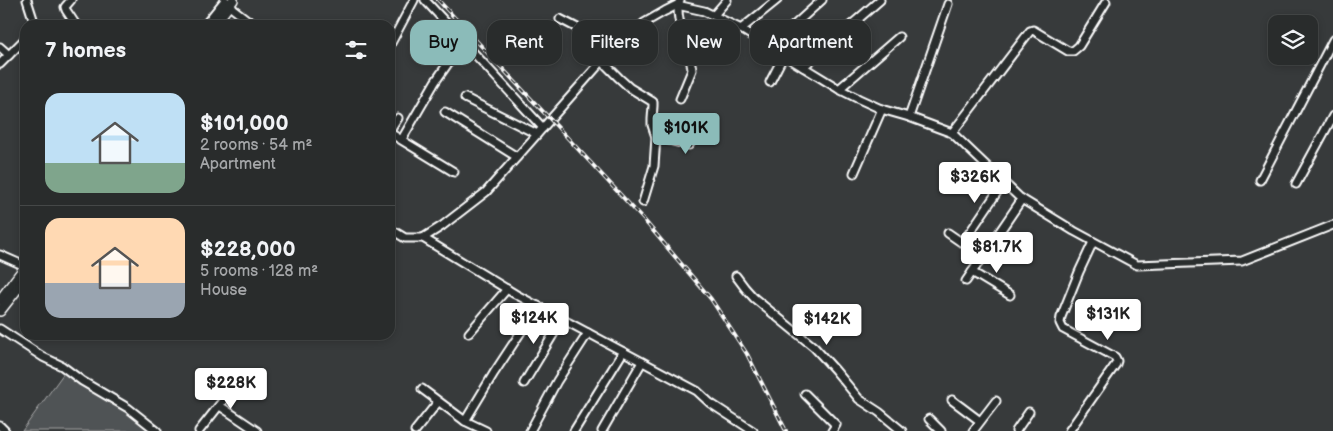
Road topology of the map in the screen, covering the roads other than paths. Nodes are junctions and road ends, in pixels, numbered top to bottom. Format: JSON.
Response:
{"nodes":[{"id":1,"x":27,"y":0,"type":"edge"},
{"id":2,"x":70,"y":0,"type":"edge"},
{"id":3,"x":225,"y":0,"type":"edge"},
{"id":4,"x":238,"y":0,"type":"edge"},
{"id":5,"x":414,"y":0,"type":"edge"},
{"id":6,"x":425,"y":0,"type":"edge"},
{"id":7,"x":727,"y":0,"type":"edge"},
{"id":8,"x":777,"y":0,"type":"edge"},
{"id":9,"x":822,"y":0,"type":"edge"},
{"id":10,"x":880,"y":0,"type":"edge"},
{"id":11,"x":1106,"y":2,"type":"dead end"},
{"id":12,"x":678,"y":3,"type":"edge"},
{"id":13,"x":232,"y":4,"type":"edge"},
{"id":14,"x":948,"y":4,"type":"dead end"},
{"id":15,"x":714,"y":15,"type":"junction"},
{"id":16,"x":560,"y":19,"type":"dead end"},
{"id":17,"x":33,"y":20,"type":"edge"},
{"id":18,"x":73,"y":20,"type":"edge"},
{"id":19,"x":209,"y":20,"type":"edge"},
{"id":20,"x":218,"y":20,"type":"edge"},
{"id":21,"x":222,"y":20,"type":"edge"},
{"id":22,"x":249,"y":20,"type":"edge"},
{"id":23,"x":443,"y":20,"type":"edge"},
{"id":24,"x":649,"y":20,"type":"edge"},
{"id":25,"x":800,"y":20,"type":"edge"},
{"id":26,"x":572,"y":25,"type":"edge"},
{"id":27,"x":742,"y":29,"type":"junction"},
{"id":28,"x":750,"y":34,"type":"edge"},
{"id":29,"x":395,"y":36,"type":"edge"},
{"id":30,"x":898,"y":37,"type":"dead end"},
{"id":31,"x":1333,"y":40,"type":"edge"},
{"id":32,"x":20,"y":44,"type":"edge"},
{"id":33,"x":0,"y":47,"type":"edge"},
{"id":34,"x":9,"y":55,"type":"junction"},
{"id":35,"x":477,"y":57,"type":"edge"},
{"id":36,"x":0,"y":64,"type":"edge"},
{"id":37,"x":447,"y":65,"type":"edge"},
{"id":38,"x":598,"y":65,"type":"edge"},
{"id":39,"x":606,"y":65,"type":"edge"},
{"id":40,"x":779,"y":65,"type":"edge"},
{"id":41,"x":800,"y":65,"type":"edge"},
{"id":42,"x":803,"y":67,"type":"junction"},
{"id":43,"x":770,"y":82,"type":"dead end"},
{"id":44,"x":839,"y":89,"type":"junction"},
{"id":45,"x":465,"y":98,"type":"dead end"},
{"id":46,"x":680,"y":99,"type":"dead end"},
{"id":47,"x":882,"y":109,"type":"junction"},
{"id":48,"x":445,"y":112,"type":"dead end"},
{"id":49,"x":1333,"y":116,"type":"edge"},
{"id":50,"x":909,"y":117,"type":"junction"},
{"id":51,"x":398,"y":118,"type":"dead end"},
{"id":52,"x":395,"y":123,"type":"edge"},
{"id":53,"x":542,"y":128,"type":"junction"},
{"id":54,"x":697,"y":128,"type":"dead end"},
{"id":55,"x":537,"y":134,"type":"junction"},
{"id":56,"x":952,"y":134,"type":"junction"},
{"id":57,"x":395,"y":135,"type":"edge"},
{"id":58,"x":656,"y":137,"type":"junction"},
{"id":59,"x":402,"y":139,"type":"junction"},
{"id":60,"x":517,"y":157,"type":"junction"},
{"id":61,"x":454,"y":172,"type":"dead end"},
{"id":62,"x":854,"y":173,"type":"dead end"},
{"id":63,"x":1260,"y":180,"type":"dead end"},
{"id":64,"x":1004,"y":182,"type":"junction"},
{"id":65,"x":1296,"y":184,"type":"dead end"},
{"id":66,"x":1022,"y":199,"type":"junction"},
{"id":67,"x":644,"y":202,"type":"dead end"},
{"id":68,"x":1333,"y":225,"type":"edge"},
{"id":69,"x":395,"y":232,"type":"edge"},
{"id":70,"x":948,"y":233,"type":"dead end"},
{"id":71,"x":423,"y":238,"type":"junction"},
{"id":72,"x":1093,"y":242,"type":"junction"},
{"id":73,"x":0,"y":255,"type":"edge"},
{"id":74,"x":20,"y":265,"type":"edge"},
{"id":75,"x":972,"y":272,"type":"junction"},
{"id":76,"x":20,"y":274,"type":"edge"},
{"id":77,"x":736,"y":276,"type":"dead end"},
{"id":78,"x":966,"y":281,"type":"dead end"},
{"id":79,"x":20,"y":285,"type":"edge"},
{"id":80,"x":507,"y":289,"type":"junction"},
{"id":81,"x":1010,"y":295,"type":"dead end"},
{"id":82,"x":0,"y":300,"type":"edge"},
{"id":83,"x":538,"y":306,"type":"junction"},
{"id":84,"x":0,"y":311,"type":"edge"},
{"id":85,"x":562,"y":320,"type":"junction"},
{"id":86,"x":0,"y":329,"type":"edge"},
{"id":87,"x":469,"y":333,"type":"dead end"},
{"id":88,"x":588,"y":333,"type":"junction"},
{"id":89,"x":623,"y":352,"type":"junction"},
{"id":90,"x":642,"y":362,"type":"junction"},
{"id":91,"x":244,"y":375,"type":"dead end"},
{"id":92,"x":524,"y":383,"type":"dead end"},
{"id":93,"x":422,"y":389,"type":"dead end"},
{"id":94,"x":805,"y":394,"type":"dead end"},
{"id":95,"x":952,"y":400,"type":"dead end"},
{"id":96,"x":996,"y":401,"type":"dead end"},
{"id":97,"x":438,"y":402,"type":"junction"},
{"id":98,"x":220,"y":406,"type":"junction"},
{"id":99,"x":1028,"y":412,"type":"dead end"},
{"id":100,"x":928,"y":419,"type":"dead end"},
{"id":101,"x":465,"y":421,"type":"junction"},
{"id":102,"x":980,"y":421,"type":"junction"},
{"id":103,"x":0,"y":426,"type":"edge"},
{"id":104,"x":5,"y":431,"type":"edge"},
{"id":105,"x":156,"y":431,"type":"edge"},
{"id":106,"x":199,"y":431,"type":"edge"},
{"id":107,"x":257,"y":431,"type":"edge"},
{"id":108,"x":415,"y":431,"type":"edge"},
{"id":109,"x":486,"y":431,"type":"edge"},
{"id":110,"x":530,"y":431,"type":"edge"},
{"id":111,"x":574,"y":431,"type":"edge"},
{"id":112,"x":602,"y":431,"type":"edge"},
{"id":113,"x":753,"y":431,"type":"edge"},
{"id":114,"x":832,"y":431,"type":"edge"},
{"id":115,"x":902,"y":431,"type":"edge"},
{"id":116,"x":941,"y":431,"type":"edge"},
{"id":117,"x":972,"y":431,"type":"edge"},
{"id":118,"x":1016,"y":431,"type":"edge"},
{"id":119,"x":1069,"y":431,"type":"edge"}],
"edges":[{"from":1,"to":17,"type":"street"},
{"from":2,"to":18,"type":"street"},
{"from":3,"to":19,"type":"street"},
{"from":4,"to":13,"type":"street"},
{"from":5,"to":29,"type":"street"},
{"from":6,"to":23,"type":"street"},
{"from":7,"to":15,"type":"street"},
{"from":8,"to":27,"type":"street"},
{"from":9,"to":25,"type":"street"},
{"from":10,"to":42,"type":"street"},
{"from":11,"to":56,"type":"street"},
{"from":12,"to":15,"type":"street"},
{"from":12,"to":24,"type":"street"},
{"from":12,"to":46,"type":"street"},
{"from":13,"to":20,"type":"main road"},
{"from":13,"to":21,"type":"street"},
{"from":13,"to":22,"type":"street"},
{"from":14,"to":50,"type":"street"},
{"from":15,"to":27,"type":"street"},
{"from":16,"to":26,"type":"street"},
{"from":27,"to":28,"type":"street"},
{"from":30,"to":44,"type":"street"},
{"from":31,"to":63,"type":"street"},
{"from":32,"to":34,"type":"street"},
{"from":33,"to":34,"type":"street"},
{"from":34,"to":36,"type":"street"},
{"from":35,"to":53,"type":"street"},
{"from":37,"to":59,"type":"street"},
{"from":38,"to":53,"type":"street"},
{"from":39,"to":58,"type":"street"},
{"from":40,"to":43,"type":"street"},
{"from":41,"to":42,"type":"street"},
{"from":42,"to":44,"type":"street"},
{"from":44,"to":47,"type":"street"},
{"from":45,"to":55,"type":"street"},
{"from":47,"to":50,"type":"street"},
{"from":47,"to":62,"type":"street"},
{"from":48,"to":60,"type":"street"},
{"from":49,"to":65,"type":"street"},
{"from":50,"to":56,"type":"street"},
{"from":51,"to":52,"type":"street"},
{"from":53,"to":55,"type":"street"},
{"from":54,"to":58,"type":"street"},
{"from":55,"to":60,"type":"street"},
{"from":56,"to":64,"type":"street"},
{"from":57,"to":59,"type":"street"},
{"from":58,"to":67,"type":"street"},
{"from":59,"to":61,"type":"street"},
{"from":60,"to":71,"type":"street"},
{"from":64,"to":66,"type":"street"},
{"from":64,"to":70,"type":"street"},
{"from":66,"to":72,"type":"street"},
{"from":66,"to":75,"type":"street"},
{"from":68,"to":72,"type":"street"},
{"from":69,"to":71,"type":"street"},
{"from":71,"to":80,"type":"street"},
{"from":72,"to":119,"type":"street"},
{"from":73,"to":74,"type":"street"},
{"from":75,"to":78,"type":"street"},
{"from":75,"to":81,"type":"street"},
{"from":76,"to":82,"type":"main road"},
{"from":77,"to":115,"type":"street"},
{"from":79,"to":84,"type":"main road"},
{"from":80,"to":83,"type":"street"},
{"from":80,"to":87,"type":"street"},
{"from":83,"to":85,"type":"street"},
{"from":83,"to":101,"type":"street"},
{"from":85,"to":88,"type":"street"},
{"from":85,"to":92,"type":"street"},
{"from":86,"to":105,"type":"street"},
{"from":88,"to":89,"type":"street"},
{"from":88,"to":110,"type":"street"},
{"from":89,"to":90,"type":"street"},
{"from":89,"to":111,"type":"street"},
{"from":90,"to":112,"type":"street"},
{"from":90,"to":113,"type":"street"},
{"from":91,"to":98,"type":"street"},
{"from":93,"to":97,"type":"street"},
{"from":94,"to":114,"type":"street"},
{"from":95,"to":102,"type":"street"},
{"from":96,"to":102,"type":"street"},
{"from":97,"to":101,"type":"street"},
{"from":97,"to":108,"type":"street"},
{"from":98,"to":106,"type":"street"},
{"from":98,"to":107,"type":"street"},
{"from":99,"to":118,"type":"street"},
{"from":100,"to":116,"type":"street"},
{"from":101,"to":109,"type":"street"},
{"from":102,"to":117,"type":"street"},
{"from":103,"to":104,"type":"street"}]}
